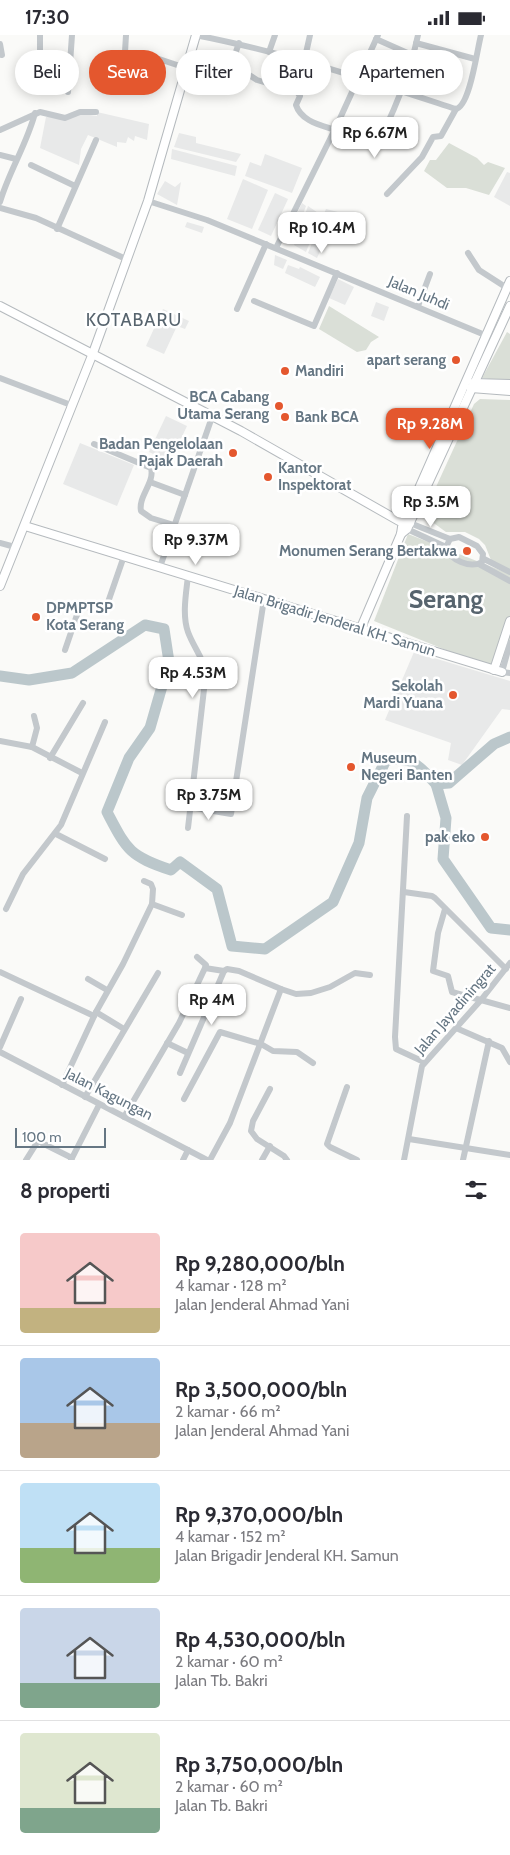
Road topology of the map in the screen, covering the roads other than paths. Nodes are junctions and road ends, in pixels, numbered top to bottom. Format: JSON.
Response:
{"nodes":[{"id":1,"x":40,"y":35,"type":"edge"},
{"id":2,"x":72,"y":35,"type":"edge"},
{"id":3,"x":126,"y":35,"type":"edge"},
{"id":4,"x":196,"y":35,"type":"edge"},
{"id":5,"x":275,"y":35,"type":"edge"},
{"id":6,"x":310,"y":35,"type":"edge"},
{"id":7,"x":418,"y":35,"type":"edge"},
{"id":8,"x":481,"y":35,"type":"edge"},
{"id":9,"x":377,"y":37,"type":"edge"},
{"id":10,"x":239,"y":43,"type":"junction"},
{"id":11,"x":416,"y":43,"type":"junction"},
{"id":12,"x":0,"y":44,"type":"edge"},
{"id":13,"x":40,"y":50,"type":"edge"},
{"id":14,"x":71,"y":50,"type":"edge"},
{"id":15,"x":125,"y":50,"type":"edge"},
{"id":16,"x":191,"y":50,"type":"edge"},
{"id":17,"x":263,"y":50,"type":"edge"},
{"id":18,"x":271,"y":50,"type":"edge"},
{"id":19,"x":307,"y":50,"type":"edge"},
{"id":20,"x":371,"y":50,"type":"edge"},
{"id":21,"x":402,"y":50,"type":"edge"},
{"id":22,"x":414,"y":50,"type":"edge"},
{"id":23,"x":2,"y":55,"type":"dead end"},
{"id":24,"x":475,"y":59,"type":"junction"},
{"id":25,"x":178,"y":95,"type":"edge"},
{"id":26,"x":350,"y":95,"type":"edge"},
{"id":27,"x":398,"y":95,"type":"edge"},
{"id":28,"x":415,"y":95,"type":"edge"},
{"id":29,"x":456,"y":109,"type":"junction"},
{"id":30,"x":96,"y":112,"type":"dead end"},
{"id":31,"x":35,"y":113,"type":"junction"},
{"id":32,"x":336,"y":127,"type":"junction"},
{"id":33,"x":0,"y":130,"type":"edge"},
{"id":34,"x":96,"y":140,"type":"dead end"},
{"id":35,"x":0,"y":155,"type":"edge"},
{"id":36,"x":16,"y":159,"type":"junction"},
{"id":37,"x":31,"y":165,"type":"dead end"},
{"id":38,"x":75,"y":186,"type":"junction"},
{"id":39,"x":387,"y":195,"type":"dead end"},
{"id":40,"x":148,"y":201,"type":"junction"},
{"id":41,"x":0,"y":202,"type":"edge"},
{"id":42,"x":0,"y":208,"type":"edge"},
{"id":43,"x":57,"y":229,"type":"junction"},
{"id":44,"x":266,"y":243,"type":"junction"},
{"id":45,"x":276,"y":248,"type":"junction"},
{"id":46,"x":468,"y":253,"type":"dead end"},
{"id":47,"x":126,"y":259,"type":"junction"},
{"id":48,"x":337,"y":273,"type":"junction"},
{"id":49,"x":430,"y":274,"type":"dead end"},
{"id":50,"x":508,"y":284,"type":"edge"},
{"id":51,"x":254,"y":301,"type":"dead end"},
{"id":52,"x":0,"y":306,"type":"edge"},
{"id":53,"x":418,"y":306,"type":"junction"},
{"id":54,"x":510,"y":306,"type":"edge"},
{"id":55,"x":237,"y":309,"type":"dead end"},
{"id":56,"x":506,"y":324,"type":"edge"},
{"id":57,"x":485,"y":335,"type":"junction"},
{"id":58,"x":93,"y":353,"type":"junction"},
{"id":59,"x":0,"y":378,"type":"edge"},
{"id":60,"x":510,"y":384,"type":"edge"},
{"id":61,"x":475,"y":385,"type":"junction"},
{"id":62,"x":461,"y":388,"type":"junction"},
{"id":63,"x":510,"y":391,"type":"edge"},
{"id":64,"x":71,"y":405,"type":"junction"},
{"id":65,"x":212,"y":417,"type":"junction"},
{"id":66,"x":94,"y":444,"type":"dead end"},
{"id":67,"x":150,"y":482,"type":"junction"},
{"id":68,"x":186,"y":495,"type":"junction"},
{"id":69,"x":174,"y":525,"type":"junction"},
{"id":70,"x":25,"y":526,"type":"junction"},
{"id":71,"x":404,"y":526,"type":"junction"},
{"id":72,"x":450,"y":539,"type":"junction"},
{"id":73,"x":0,"y":543,"type":"edge"},
{"id":74,"x":16,"y":547,"type":"junction"},
{"id":75,"x":446,"y":547,"type":"junction"},
{"id":76,"x":124,"y":556,"type":"junction"},
{"id":77,"x":481,"y":562,"type":"junction"},
{"id":78,"x":160,"y":567,"type":"junction"},
{"id":79,"x":510,"y":572,"type":"edge"},
{"id":80,"x":188,"y":576,"type":"junction"},
{"id":81,"x":510,"y":581,"type":"edge"},
{"id":82,"x":0,"y":586,"type":"edge"},
{"id":83,"x":264,"y":599,"type":"junction"},
{"id":84,"x":510,"y":621,"type":"edge"},
{"id":85,"x":360,"y":630,"type":"junction"},
{"id":86,"x":510,"y":643,"type":"edge"},
{"id":87,"x":65,"y":650,"type":"dead end"},
{"id":88,"x":502,"y":671,"type":"edge"},
{"id":89,"x":83,"y":703,"type":"dead end"},
{"id":90,"x":34,"y":716,"type":"dead end"},
{"id":91,"x":105,"y":721,"type":"dead end"},
{"id":92,"x":0,"y":741,"type":"edge"},
{"id":93,"x":32,"y":747,"type":"junction"},
{"id":94,"x":50,"y":758,"type":"junction"},
{"id":95,"x":82,"y":773,"type":"junction"},
{"id":96,"x":190,"y":807,"type":"junction"},
{"id":97,"x":407,"y":816,"type":"dead end"},
{"id":98,"x":188,"y":828,"type":"dead end"},
{"id":99,"x":56,"y":834,"type":"junction"},
{"id":100,"x":105,"y":859,"type":"dead end"},
{"id":101,"x":144,"y":881,"type":"dead end"},
{"id":102,"x":404,"y":892,"type":"junction"},
{"id":103,"x":152,"y":904,"type":"junction"},
{"id":104,"x":6,"y":909,"type":"dead end"},
{"id":105,"x":445,"y":909,"type":"junction"},
{"id":106,"x":182,"y":915,"type":"dead end"},
{"id":107,"x":196,"y":957,"type":"dead end"},
{"id":108,"x":510,"y":963,"type":"edge"},
{"id":109,"x":205,"y":968,"type":"junction"},
{"id":110,"x":506,"y":969,"type":"junction"},
{"id":111,"x":224,"y":971,"type":"junction"},
{"id":112,"x":0,"y":972,"type":"edge"},
{"id":113,"x":158,"y":973,"type":"dead end"},
{"id":114,"x":370,"y":975,"type":"dead end"},
{"id":115,"x":88,"y":979,"type":"dead end"},
{"id":116,"x":281,"y":989,"type":"junction"},
{"id":117,"x":108,"y":990,"type":"junction"},
{"id":118,"x":21,"y":999,"type":"dead end"},
{"id":119,"x":481,"y":1000,"type":"junction"},
{"id":120,"x":510,"y":1008,"type":"edge"},
{"id":121,"x":95,"y":1014,"type":"junction"},
{"id":122,"x":456,"y":1028,"type":"junction"},
{"id":123,"x":124,"y":1029,"type":"junction"},
{"id":124,"x":489,"y":1041,"type":"junction"},
{"id":125,"x":168,"y":1043,"type":"junction"},
{"id":126,"x":261,"y":1045,"type":"junction"},
{"id":127,"x":0,"y":1047,"type":"edge"},
{"id":128,"x":0,"y":1052,"type":"edge"},
{"id":129,"x":188,"y":1053,"type":"junction"},
{"id":130,"x":424,"y":1062,"type":"junction"},
{"id":131,"x":510,"y":1062,"type":"edge"},
{"id":132,"x":313,"y":1063,"type":"dead end"},
{"id":133,"x":180,"y":1073,"type":"dead end"},
{"id":134,"x":62,"y":1085,"type":"junction"},
{"id":135,"x":347,"y":1087,"type":"dead end"},
{"id":136,"x":270,"y":1089,"type":"dead end"},
{"id":137,"x":85,"y":1097,"type":"junction"},
{"id":138,"x":184,"y":1099,"type":"dead end"},
{"id":139,"x":99,"y":1105,"type":"junction"},
{"id":140,"x":124,"y":1117,"type":"junction"},
{"id":141,"x":409,"y":1139,"type":"junction"},
{"id":142,"x":270,"y":1146,"type":"junction"},
{"id":143,"x":465,"y":1147,"type":"junction"},
{"id":144,"x":188,"y":1150,"type":"junction"},
{"id":145,"x":510,"y":1155,"type":"edge"},
{"id":146,"x":498,"y":1157,"type":"edge"},
{"id":147,"x":71,"y":1159,"type":"edge"},
{"id":148,"x":26,"y":1160,"type":"edge"},
{"id":149,"x":183,"y":1160,"type":"edge"},
{"id":150,"x":208,"y":1160,"type":"edge"},
{"id":151,"x":262,"y":1160,"type":"edge"},
{"id":152,"x":287,"y":1160,"type":"edge"},
{"id":153,"x":357,"y":1160,"type":"edge"},
{"id":154,"x":404,"y":1160,"type":"edge"},
{"id":155,"x":463,"y":1160,"type":"edge"}],
"edges":[{"from":1,"to":13,"type":"street"},
{"from":2,"to":14,"type":"street"},
{"from":3,"to":15,"type":"street"},
{"from":4,"to":10,"type":"street"},
{"from":4,"to":16,"type":"main road"},
{"from":5,"to":18,"type":"street"},
{"from":6,"to":19,"type":"street"},
{"from":7,"to":11,"type":"street"},
{"from":8,"to":24,"type":"street"},
{"from":9,"to":20,"type":"street"},
{"from":9,"to":21,"type":"street"},
{"from":10,"to":17,"type":"street"},
{"from":10,"to":32,"type":"street"},
{"from":11,"to":22,"type":"street"},
{"from":11,"to":24,"type":"street"},
{"from":12,"to":23,"type":"street"},
{"from":24,"to":29,"type":"street"},
{"from":25,"to":40,"type":"main road"},
{"from":26,"to":32,"type":"street"},
{"from":27,"to":32,"type":"street"},
{"from":28,"to":29,"type":"street"},
{"from":29,"to":39,"type":"street"},
{"from":30,"to":31,"type":"street"},
{"from":31,"to":33,"type":"street"},
{"from":31,"to":36,"type":"street"},
{"from":32,"to":45,"type":"street"},
{"from":34,"to":38,"type":"street"},
{"from":35,"to":36,"type":"street"},
{"from":36,"to":41,"type":"street"},
{"from":37,"to":38,"type":"street"},
{"from":38,"to":43,"type":"street"},
{"from":40,"to":44,"type":"street","name":"Jalan Juhdi"},
{"from":40,"to":47,"type":"main road"},
{"from":42,"to":43,"type":"street"},
{"from":43,"to":47,"type":"street"},
{"from":44,"to":45,"type":"street","name":"Jalan Juhdi"},
{"from":44,"to":55,"type":"street"},
{"from":45,"to":48,"type":"street","name":"Jalan Juhdi"},
{"from":46,"to":50,"type":"street"},
{"from":47,"to":58,"type":"main road"},
{"from":48,"to":51,"type":"street"},
{"from":48,"to":53,"type":"street","name":"Jalan Juhdi"},
{"from":49,"to":53,"type":"street"},
{"from":50,"to":57,"type":"main road"},
{"from":52,"to":58,"type":"main road"},
{"from":53,"to":57,"type":"street","name":"Jalan Juhdi"},
{"from":54,"to":56,"type":"main road"},
{"from":56,"to":61,"type":"main road"},
{"from":57,"to":62,"type":"main road"},
{"from":58,"to":64,"type":"main road"},
{"from":58,"to":65,"type":"main road"},
{"from":59,"to":64,"type":"street"},
{"from":60,"to":61,"type":"main road"},
{"from":61,"to":62,"type":"main road"},
{"from":61,"to":63,"type":"main road"},
{"from":61,"to":71,"type":"main road"},
{"from":62,"to":71,"type":"main road"},
{"from":64,"to":70,"type":"main road"},
{"from":65,"to":68,"type":"street"},
{"from":65,"to":71,"type":"main road"},
{"from":66,"to":67,"type":"street"},
{"from":67,"to":68,"type":"street"},
{"from":67,"to":69,"type":"street"},
{"from":68,"to":69,"type":"street"},
{"from":69,"to":78,"type":"street"},
{"from":70,"to":74,"type":"main road"},
{"from":70,"to":76,"type":"main road","name":"Jalan Brigadir Jenderal KH. Samun"},
{"from":71,"to":72,"type":"street"},
{"from":71,"to":75,"type":"street"},
{"from":71,"to":85,"type":"main road"},
{"from":72,"to":75,"type":"street"},
{"from":72,"to":77,"type":"street"},
{"from":73,"to":74,"type":"street"},
{"from":74,"to":82,"type":"main road"},
{"from":75,"to":77,"type":"street"},
{"from":76,"to":78,"type":"main road","name":"Jalan Brigadir Jenderal KH. Samun"},
{"from":76,"to":87,"type":"street"},
{"from":77,"to":79,"type":"street"},
{"from":77,"to":81,"type":"street"},
{"from":78,"to":80,"type":"main road","name":"Jalan Brigadir Jenderal KH. Samun"},
{"from":80,"to":83,"type":"main road","name":"Jalan Brigadir Jenderal KH. Samun"},
{"from":80,"to":96,"type":"street"},
{"from":83,"to":85,"type":"main road","name":"Jalan Brigadir Jenderal KH. Samun"},
{"from":83,"to":96,"type":"street"},
{"from":84,"to":88,"type":"main road"},
{"from":85,"to":88,"type":"main road","name":"Jalan Brigadir Jenderal KH. Samun"},
{"from":86,"to":88,"type":"street"},
{"from":89,"to":94,"type":"street"},
{"from":90,"to":93,"type":"street"},
{"from":91,"to":95,"type":"street"},
{"from":92,"to":93,"type":"street"},
{"from":93,"to":94,"type":"street"},
{"from":94,"to":95,"type":"street"},
{"from":95,"to":99,"type":"street"},
{"from":96,"to":98,"type":"street"},
{"from":97,"to":102,"type":"street"},
{"from":99,"to":100,"type":"street"},
{"from":99,"to":104,"type":"street"},
{"from":101,"to":103,"type":"street"},
{"from":102,"to":105,"type":"street"},
{"from":102,"to":130,"type":"street"},
{"from":103,"to":106,"type":"street"},
{"from":103,"to":117,"type":"street"},
{"from":105,"to":110,"type":"street"},
{"from":105,"to":119,"type":"street"},
{"from":107,"to":109,"type":"street"},
{"from":108,"to":110,"type":"street","name":"Jalan Jayadiningrat"},
{"from":109,"to":111,"type":"street"},
{"from":109,"to":125,"type":"street"},
{"from":110,"to":119,"type":"street","name":"Jalan Jayadiningrat"},
{"from":111,"to":116,"type":"street"},
{"from":111,"to":129,"type":"street"},
{"from":112,"to":121,"type":"street"},
{"from":113,"to":123,"type":"street"},
{"from":114,"to":116,"type":"street"},
{"from":115,"to":117,"type":"street"},
{"from":116,"to":126,"type":"street"},
{"from":117,"to":121,"type":"street"},
{"from":118,"to":127,"type":"street"},
{"from":119,"to":120,"type":"street"},
{"from":119,"to":122,"type":"street","name":"Jalan Jayadiningrat"},
{"from":121,"to":123,"type":"street"},
{"from":121,"to":134,"type":"street"},
{"from":122,"to":124,"type":"street"},
{"from":122,"to":130,"type":"street","name":"Jalan Jayadiningrat"},
{"from":123,"to":137,"type":"street"},
{"from":124,"to":131,"type":"street"},
{"from":124,"to":143,"type":"street"},
{"from":125,"to":129,"type":"street"},
{"from":125,"to":140,"type":"street"},
{"from":126,"to":132,"type":"street"},
{"from":126,"to":138,"type":"street"},
{"from":126,"to":150,"type":"street"},
{"from":128,"to":134,"type":"street","name":"Jalan Kagungan"},
{"from":129,"to":133,"type":"street"},
{"from":130,"to":141,"type":"street","name":"Jalan Jayadiningrat"},
{"from":134,"to":137,"type":"street","name":"Jalan Kagungan"},
{"from":135,"to":153,"type":"street"},
{"from":136,"to":142,"type":"street"},
{"from":137,"to":139,"type":"street","name":"Jalan Kagungan"},
{"from":139,"to":140,"type":"street","name":"Jalan Kagungan"},
{"from":139,"to":147,"type":"street"},
{"from":140,"to":144,"type":"street","name":"Jalan Kagungan"},
{"from":141,"to":143,"type":"street"},
{"from":141,"to":154,"type":"street","name":"Jalan Jayadiningrat"},
{"from":142,"to":151,"type":"street"},
{"from":142,"to":152,"type":"street"},
{"from":143,"to":146,"type":"street"},
{"from":143,"to":155,"type":"street"},
{"from":144,"to":149,"type":"street"},
{"from":144,"to":150,"type":"street","name":"Jalan Kagungan"},
{"from":145,"to":146,"type":"street"},
{"from":147,"to":148,"type":"street"}]}
